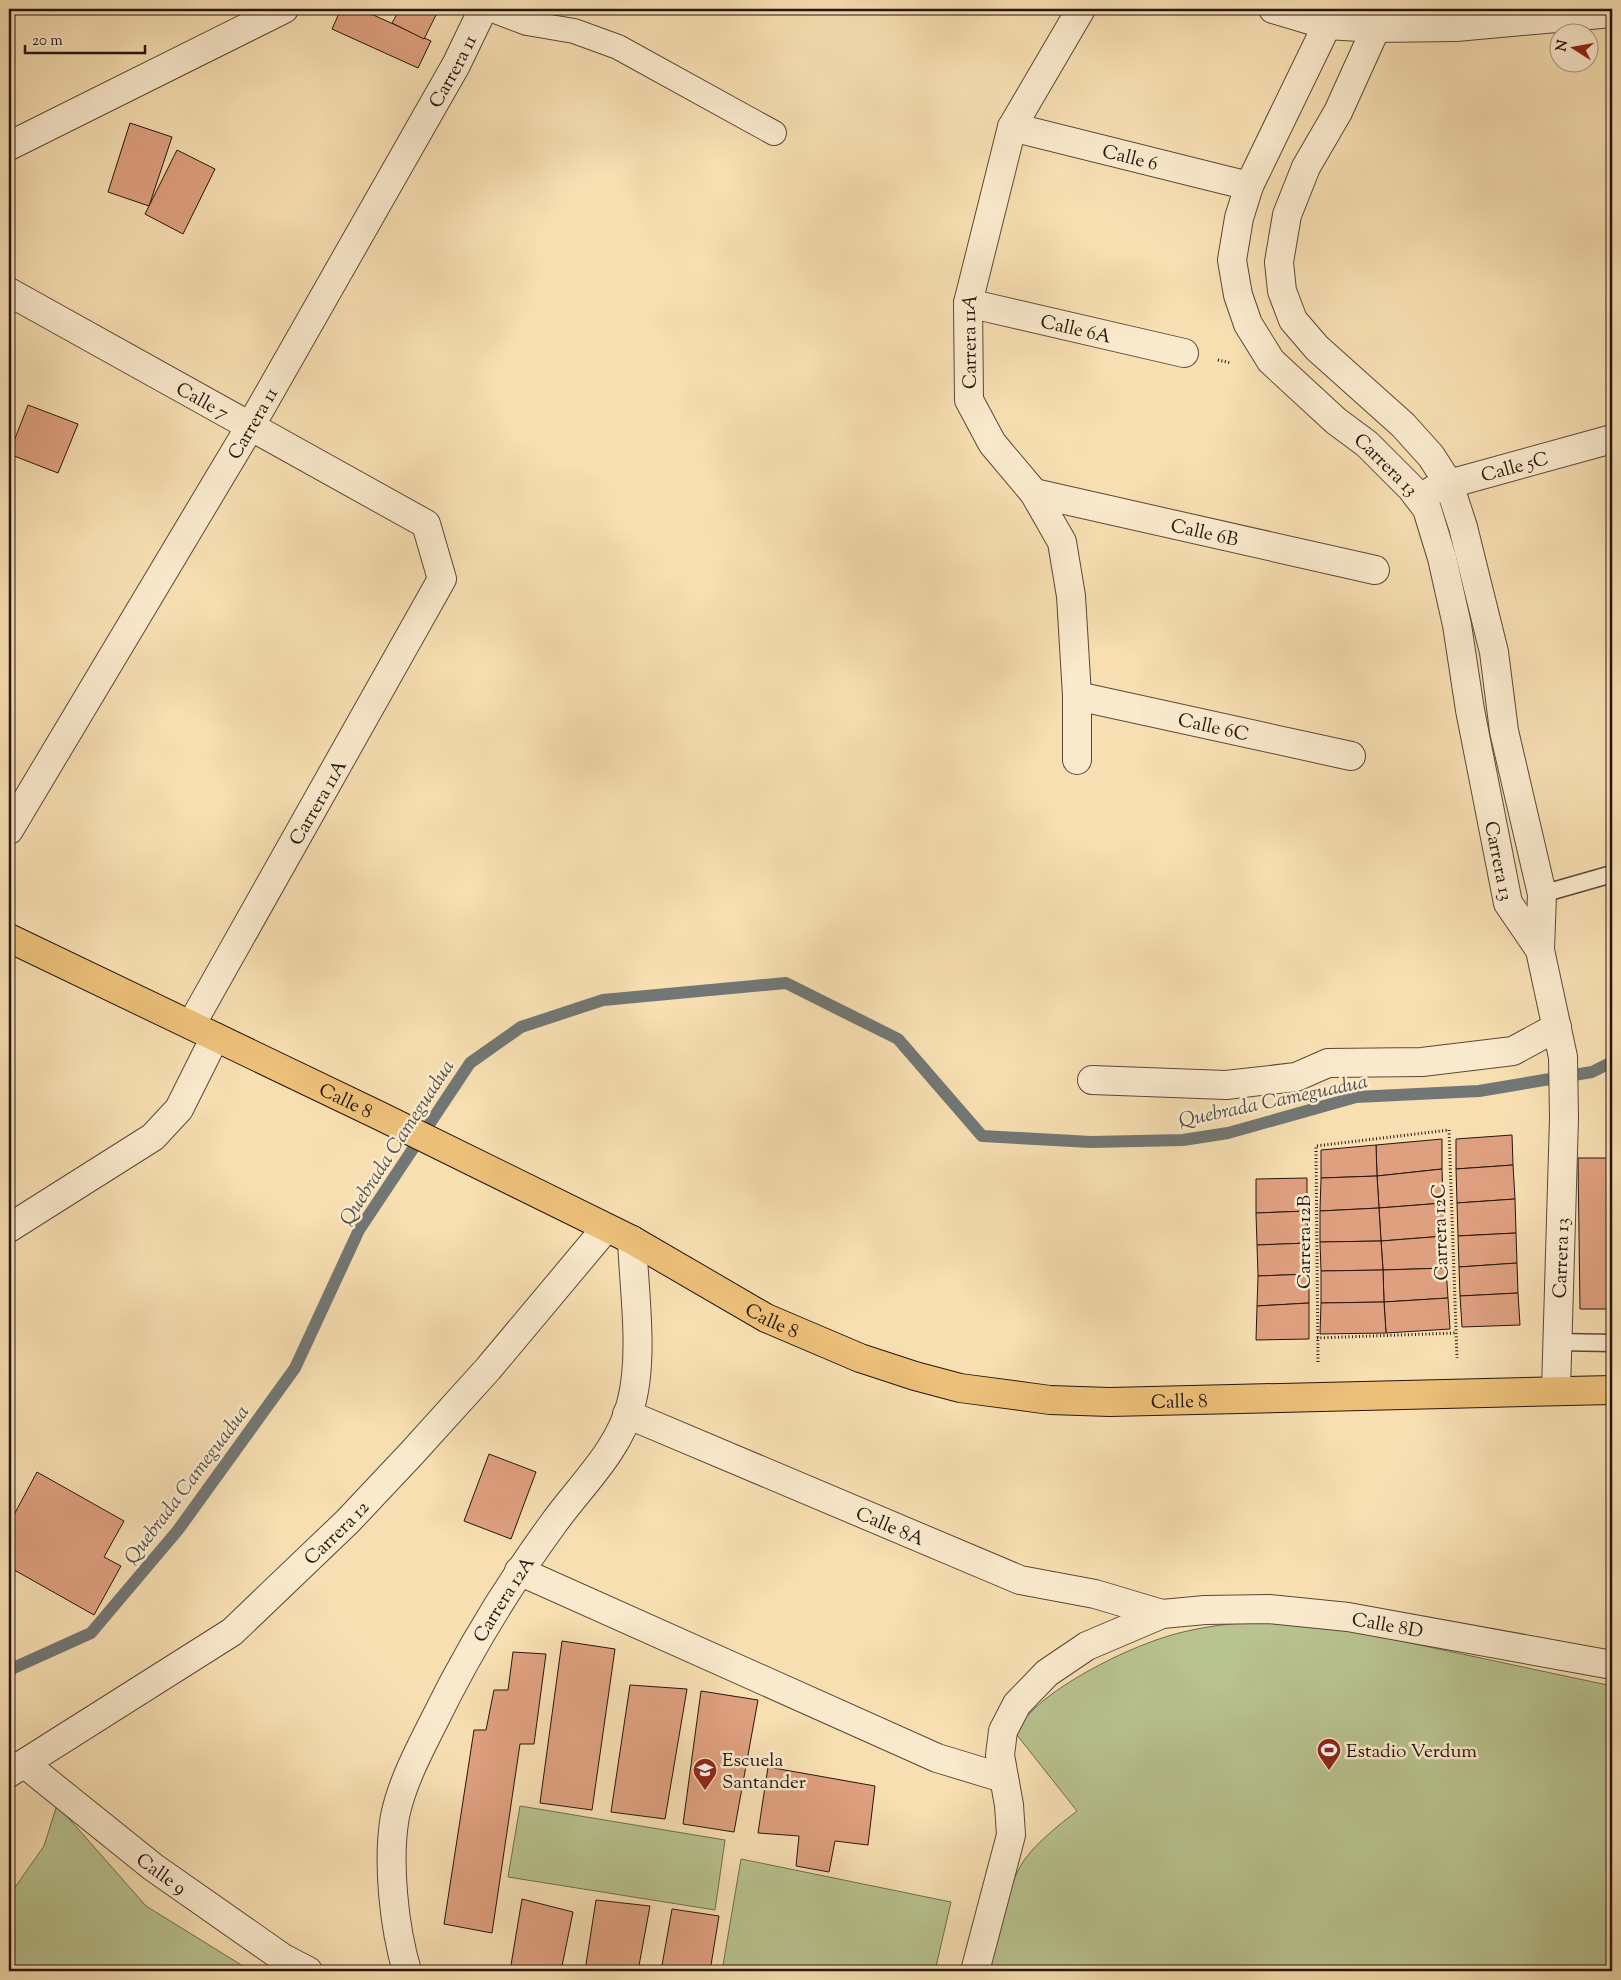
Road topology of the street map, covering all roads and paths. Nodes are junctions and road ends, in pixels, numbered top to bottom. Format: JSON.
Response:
{"nodes":[{"id":1,"x":284,"y":9,"type":"edge"},
{"id":2,"x":483,"y":9,"type":"edge"},
{"id":3,"x":490,"y":9,"type":"edge"},
{"id":4,"x":1081,"y":9,"type":"edge"},
{"id":5,"x":1273,"y":9,"type":"edge"},
{"id":6,"x":1612,"y":14,"type":"edge"},
{"id":7,"x":1327,"y":25,"type":"junction"},
{"id":8,"x":1376,"y":28,"type":"junction"},
{"id":9,"x":1012,"y":127,"type":"junction"},
{"id":10,"x":774,"y":133,"type":"dead end"},
{"id":11,"x":9,"y":146,"type":"edge"},
{"id":12,"x":1249,"y":186,"type":"junction"},
{"id":13,"x":9,"y":292,"type":"edge"},
{"id":14,"x":968,"y":303,"type":"junction"},
{"id":15,"x":1184,"y":353,"type":"dead end"},
{"id":16,"x":251,"y":425,"type":"junction"},
{"id":17,"x":1612,"y":439,"type":"edge"},
{"id":18,"x":1449,"y":484,"type":"junction"},
{"id":19,"x":1034,"y":493,"type":"junction"},
{"id":20,"x":1418,"y":497,"type":"junction"},
{"id":21,"x":1375,"y":570,"type":"dead end"},
{"id":22,"x":442,"y":579,"type":"joint"},
{"id":23,"x":1078,"y":696,"type":"junction"},
{"id":24,"x":1351,"y":756,"type":"dead end"},
{"id":25,"x":1077,"y":760,"type":"dead end"},
{"id":26,"x":9,"y":830,"type":"edge"},
{"id":27,"x":1612,"y":874,"type":"edge"},
{"id":28,"x":1542,"y":894,"type":"junction"},
{"id":29,"x":9,"y":938,"type":"edge"},
{"id":30,"x":1540,"y":950,"type":"junction"},
{"id":31,"x":191,"y":1025,"type":"junction"},
{"id":32,"x":1557,"y":1027,"type":"junction"},
{"id":33,"x":215,"y":1036,"type":"junction"},
{"id":34,"x":1092,"y":1080,"type":"dead end"},
{"id":35,"x":1449,"y":1130,"type":"joint"},
{"id":36,"x":9,"y":1228,"type":"edge"},
{"id":37,"x":606,"y":1228,"type":"junction"},
{"id":38,"x":632,"y":1240,"type":"junction"},
{"id":39,"x":1317,"y":1338,"type":"joint"},
{"id":40,"x":1557,"y":1342,"type":"junction"},
{"id":41,"x":1612,"y":1343,"type":"edge"},
{"id":42,"x":1556,"y":1390,"type":"junction"},
{"id":43,"x":1612,"y":1390,"type":"edge"},
{"id":44,"x":627,"y":1414,"type":"junction"},
{"id":45,"x":519,"y":1571,"type":"junction"},
{"id":46,"x":1162,"y":1614,"type":"junction"},
{"id":47,"x":1612,"y":1665,"type":"edge"},
{"id":48,"x":17,"y":1769,"type":"edge"},
{"id":49,"x":1003,"y":1778,"type":"junction"},
{"id":50,"x":308,"y":1971,"type":"edge"},
{"id":51,"x":407,"y":1971,"type":"edge"},
{"id":52,"x":975,"y":1971,"type":"edge"}],
"edges":[{"from":1,"to":11,"type":"street"},
{"from":2,"to":16,"type":"street","name":"Carrera 11"},
{"from":3,"to":10,"type":"street"},
{"from":4,"to":9,"type":"street","name":"Carrera 11A"},
{"from":5,"to":7,"type":"street"},
{"from":6,"to":8,"type":"street"},
{"from":7,"to":8,"type":"street"},
{"from":7,"to":12,"type":"street","name":"Carrera 13"},
{"from":8,"to":18,"type":"street","name":"Carrera 13"},
{"from":9,"to":12,"type":"street","name":"Calle 6"},
{"from":9,"to":14,"type":"street","name":"Carrera 11A"},
{"from":12,"to":20,"type":"street","name":"Carrera 13"},
{"from":13,"to":16,"type":"street","name":"Calle 7"},
{"from":14,"to":15,"type":"street","name":"Calle 6A"},
{"from":14,"to":19,"type":"street","name":"Carrera 11A"},
{"from":16,"to":22,"type":"street","name":"Calle 7"},
{"from":16,"to":26,"type":"street","name":"Carrera 11"},
{"from":17,"to":18,"type":"street","name":"Calle 5C"},
{"from":18,"to":20,"type":"street","name":"Calle 5C"},
{"from":18,"to":28,"type":"street","name":"Carrera 13"},
{"from":19,"to":21,"type":"street","name":"Calle 6B"},
{"from":19,"to":23,"type":"street","name":"Carrera 11A"},
{"from":20,"to":30,"type":"street","name":"Carrera 13"},
{"from":22,"to":31,"type":"street","name":"Carrera 11A"},
{"from":23,"to":24,"type":"street","name":"Calle 6C"},
{"from":23,"to":25,"type":"street","name":"Carrera 11A"},
{"from":27,"to":28,"type":"lane"},
{"from":28,"to":30,"type":"street","name":"Carrera 13"},
{"from":29,"to":31,"type":"main road","name":"Calle 8"},
{"from":30,"to":32,"type":"street","name":"Carrera 13"},
{"from":31,"to":33,"type":"main road","name":"Calle 8"},
{"from":32,"to":34,"type":"street"},
{"from":32,"to":40,"type":"street","name":"Carrera 13"},
{"from":33,"to":36,"type":"street"},
{"from":33,"to":37,"type":"main road","name":"Calle 8"},
{"from":35,"to":39,"type":"path","name":"Carrera 12B"},
{"from":35,"to":39,"type":"path","name":"Carrera 12C"},
{"from":37,"to":38,"type":"main road","name":"Calle 8"},
{"from":37,"to":48,"type":"street","name":"Carrera 12"},
{"from":38,"to":42,"type":"main road","name":"Calle 8"},
{"from":38,"to":44,"type":"street","name":"Carrera 12A"},
{"from":40,"to":41,"type":"lane"},
{"from":40,"to":42,"type":"street","name":"Carrera 13"},
{"from":42,"to":43,"type":"main road","name":"Calle 8"},
{"from":44,"to":45,"type":"street","name":"Carrera 12A"},
{"from":44,"to":46,"type":"street","name":"Calle 8A"},
{"from":45,"to":49,"type":"street"},
{"from":45,"to":51,"type":"street","name":"Carrera 12A"},
{"from":46,"to":47,"type":"street","name":"Calle 8D"},
{"from":46,"to":49,"type":"street"},
{"from":48,"to":50,"type":"street","name":"Calle 9"},
{"from":49,"to":52,"type":"street"}]}
